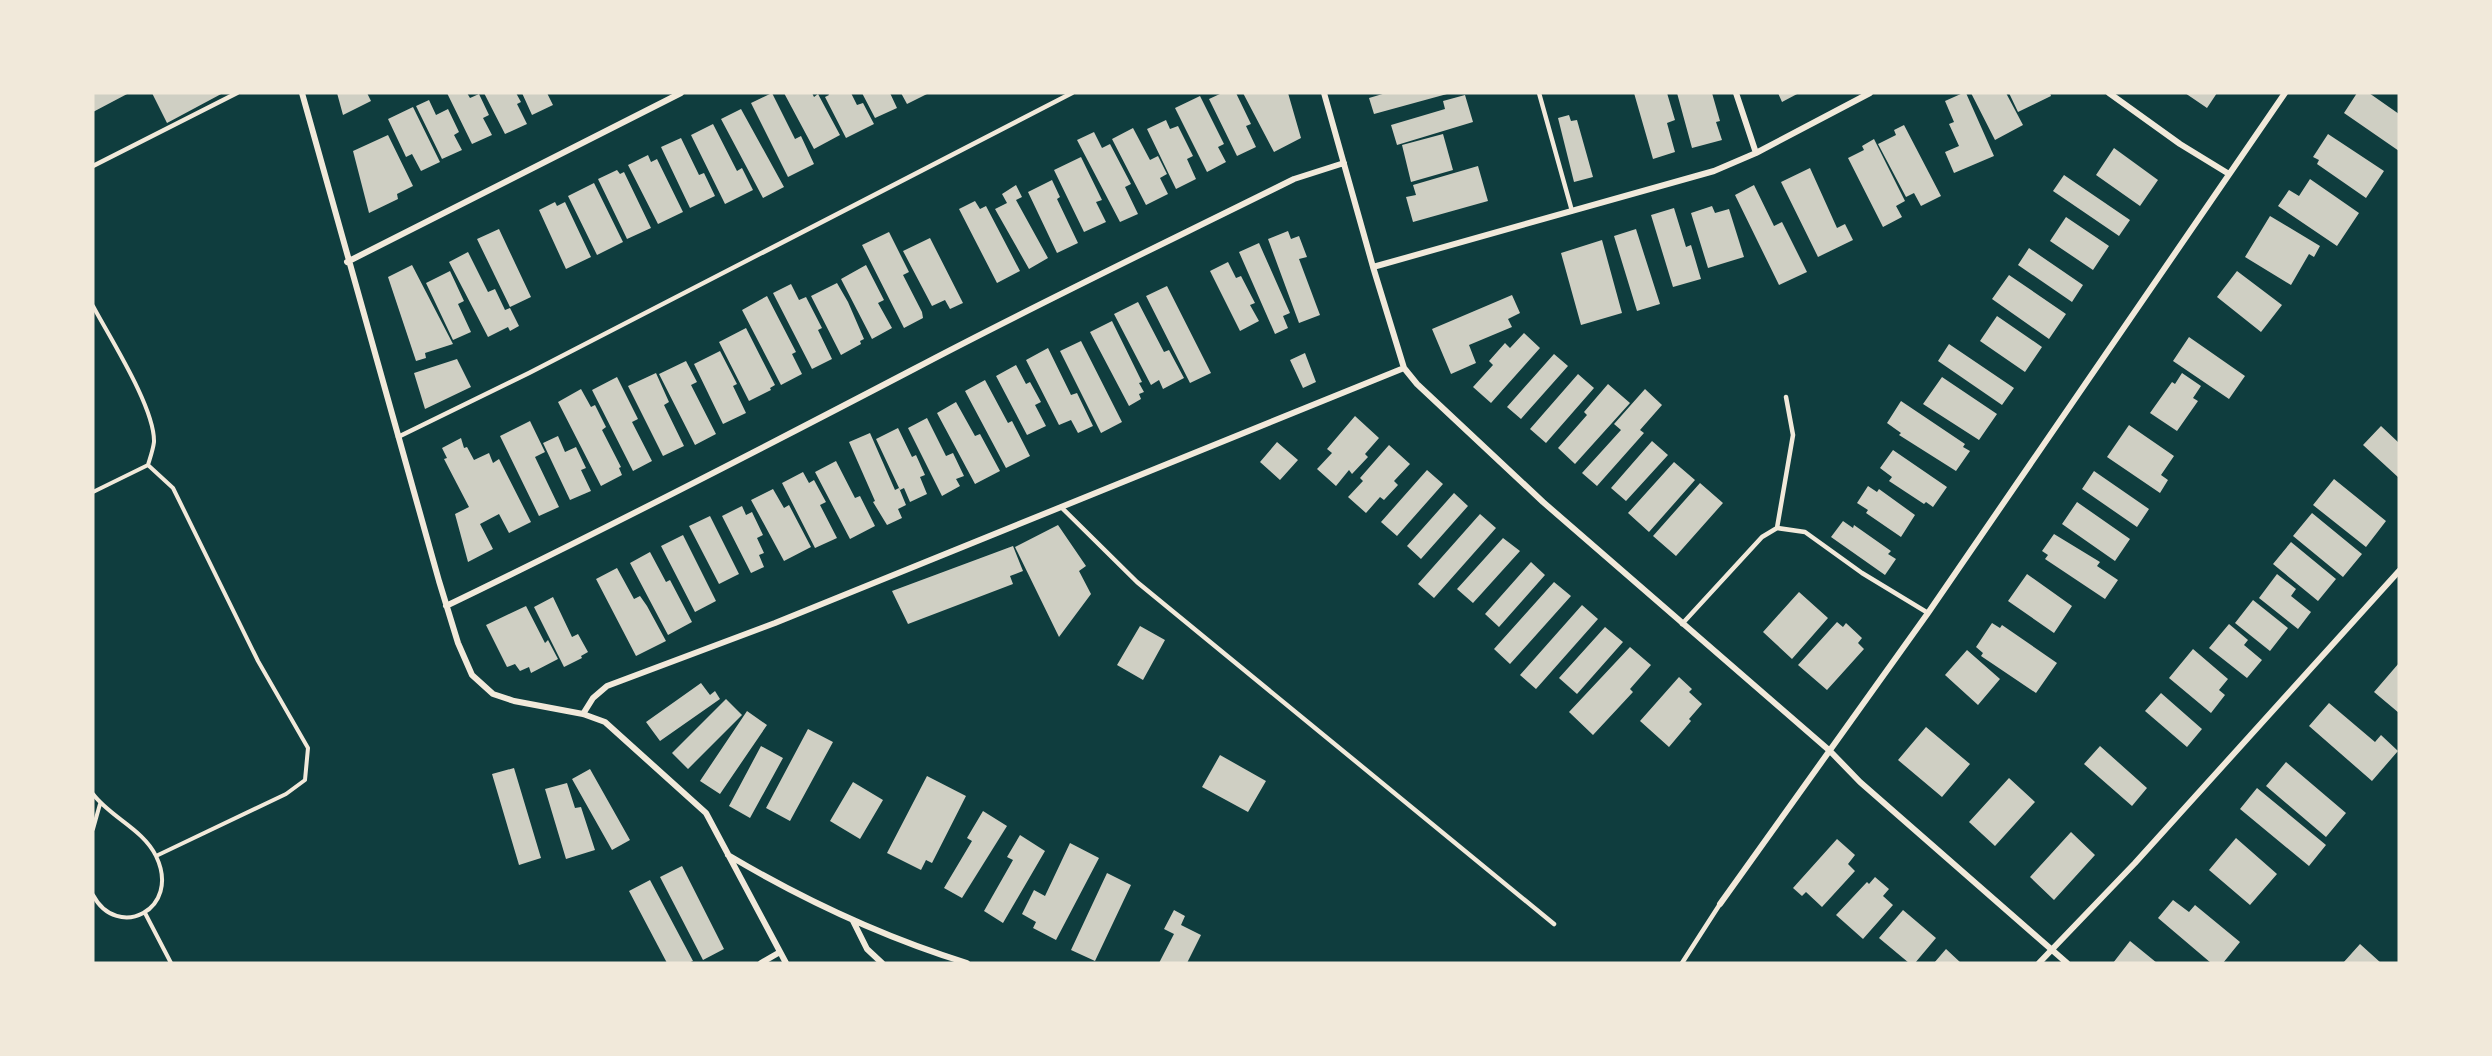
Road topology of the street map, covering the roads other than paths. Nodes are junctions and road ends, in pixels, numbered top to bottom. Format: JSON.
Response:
{"nodes":[{"id":1,"x":237,"y":93,"type":"edge"},
{"id":2,"x":302,"y":93,"type":"edge"},
{"id":3,"x":681,"y":93,"type":"edge"},
{"id":4,"x":1072,"y":93,"type":"edge"},
{"id":5,"x":1324,"y":93,"type":"edge"},
{"id":6,"x":1539,"y":93,"type":"edge"},
{"id":7,"x":1736,"y":93,"type":"edge"},
{"id":8,"x":1870,"y":93,"type":"edge"},
{"id":9,"x":2109,"y":93,"type":"edge"},
{"id":10,"x":2284,"y":93,"type":"edge"},
{"id":11,"x":1756,"y":153,"type":"junction"},
{"id":12,"x":1344,"y":163,"type":"junction"},
{"id":13,"x":93,"y":166,"type":"edge"},
{"id":14,"x":2229,"y":174,"type":"junction"},
{"id":15,"x":1572,"y":211,"type":"junction"},
{"id":16,"x":348,"y":262,"type":"junction"},
{"id":17,"x":1373,"y":267,"type":"junction"},
{"id":18,"x":1404,"y":368,"type":"junction"},
{"id":19,"x":1786,"y":398,"type":"dead end"},
{"id":20,"x":398,"y":437,"type":"junction"},
{"id":21,"x":1061,"y":507,"type":"junction"},
{"id":22,"x":1777,"y":528,"type":"junction"},
{"id":23,"x":2399,"y":571,"type":"edge"},
{"id":24,"x":446,"y":606,"type":"junction"},
{"id":25,"x":1928,"y":613,"type":"junction"},
{"id":26,"x":1682,"y":624,"type":"junction"},
{"id":27,"x":583,"y":714,"type":"junction"},
{"id":28,"x":1830,"y":751,"type":"junction"},
{"id":29,"x":727,"y":855,"type":"junction"},
{"id":30,"x":1720,"y":904,"type":"joint"},
{"id":31,"x":853,"y":921,"type":"junction"},
{"id":32,"x":1554,"y":924,"type":"dead end"},
{"id":33,"x":2051,"y":949,"type":"junction"},
{"id":34,"x":780,"y":952,"type":"junction"},
{"id":35,"x":761,"y":963,"type":"edge"},
{"id":36,"x":786,"y":963,"type":"edge"},
{"id":37,"x":882,"y":963,"type":"edge"},
{"id":38,"x":967,"y":963,"type":"edge"},
{"id":39,"x":1682,"y":963,"type":"edge"},
{"id":40,"x":2039,"y":963,"type":"edge"},
{"id":41,"x":2067,"y":963,"type":"edge"}],
"edges":[{"from":1,"to":13,"type":"lane"},
{"from":2,"to":16,"type":"street"},
{"from":3,"to":16,"type":"street"},
{"from":4,"to":20,"type":"lane"},
{"from":5,"to":12,"type":"street"},
{"from":6,"to":15,"type":"lane"},
{"from":7,"to":11,"type":"street"},
{"from":8,"to":11,"type":"street"},
{"from":9,"to":14,"type":"street"},
{"from":10,"to":14,"type":"street"},
{"from":11,"to":15,"type":"street"},
{"from":12,"to":17,"type":"street"},
{"from":12,"to":24,"type":"street"},
{"from":14,"to":25,"type":"street"},
{"from":15,"to":17,"type":"street"},
{"from":16,"to":20,"type":"street"},
{"from":17,"to":18,"type":"street"},
{"from":18,"to":21,"type":"street"},
{"from":18,"to":26,"type":"street"},
{"from":19,"to":22,"type":"lane"},
{"from":20,"to":24,"type":"street"},
{"from":21,"to":27,"type":"street"},
{"from":21,"to":32,"type":"lane"},
{"from":22,"to":25,"type":"lane"},
{"from":22,"to":26,"type":"lane"},
{"from":23,"to":33,"type":"street"},
{"from":24,"to":27,"type":"street"},
{"from":25,"to":28,"type":"street"},
{"from":26,"to":28,"type":"street"},
{"from":27,"to":29,"type":"street"},
{"from":28,"to":30,"type":"street"},
{"from":28,"to":33,"type":"street"},
{"from":29,"to":31,"type":"street"},
{"from":29,"to":34,"type":"street"},
{"from":30,"to":39,"type":"lane"},
{"from":31,"to":37,"type":"street"},
{"from":31,"to":38,"type":"street"},
{"from":33,"to":40,"type":"street"},
{"from":33,"to":41,"type":"street"},
{"from":34,"to":35,"type":"street"},
{"from":34,"to":36,"type":"street"}]}
